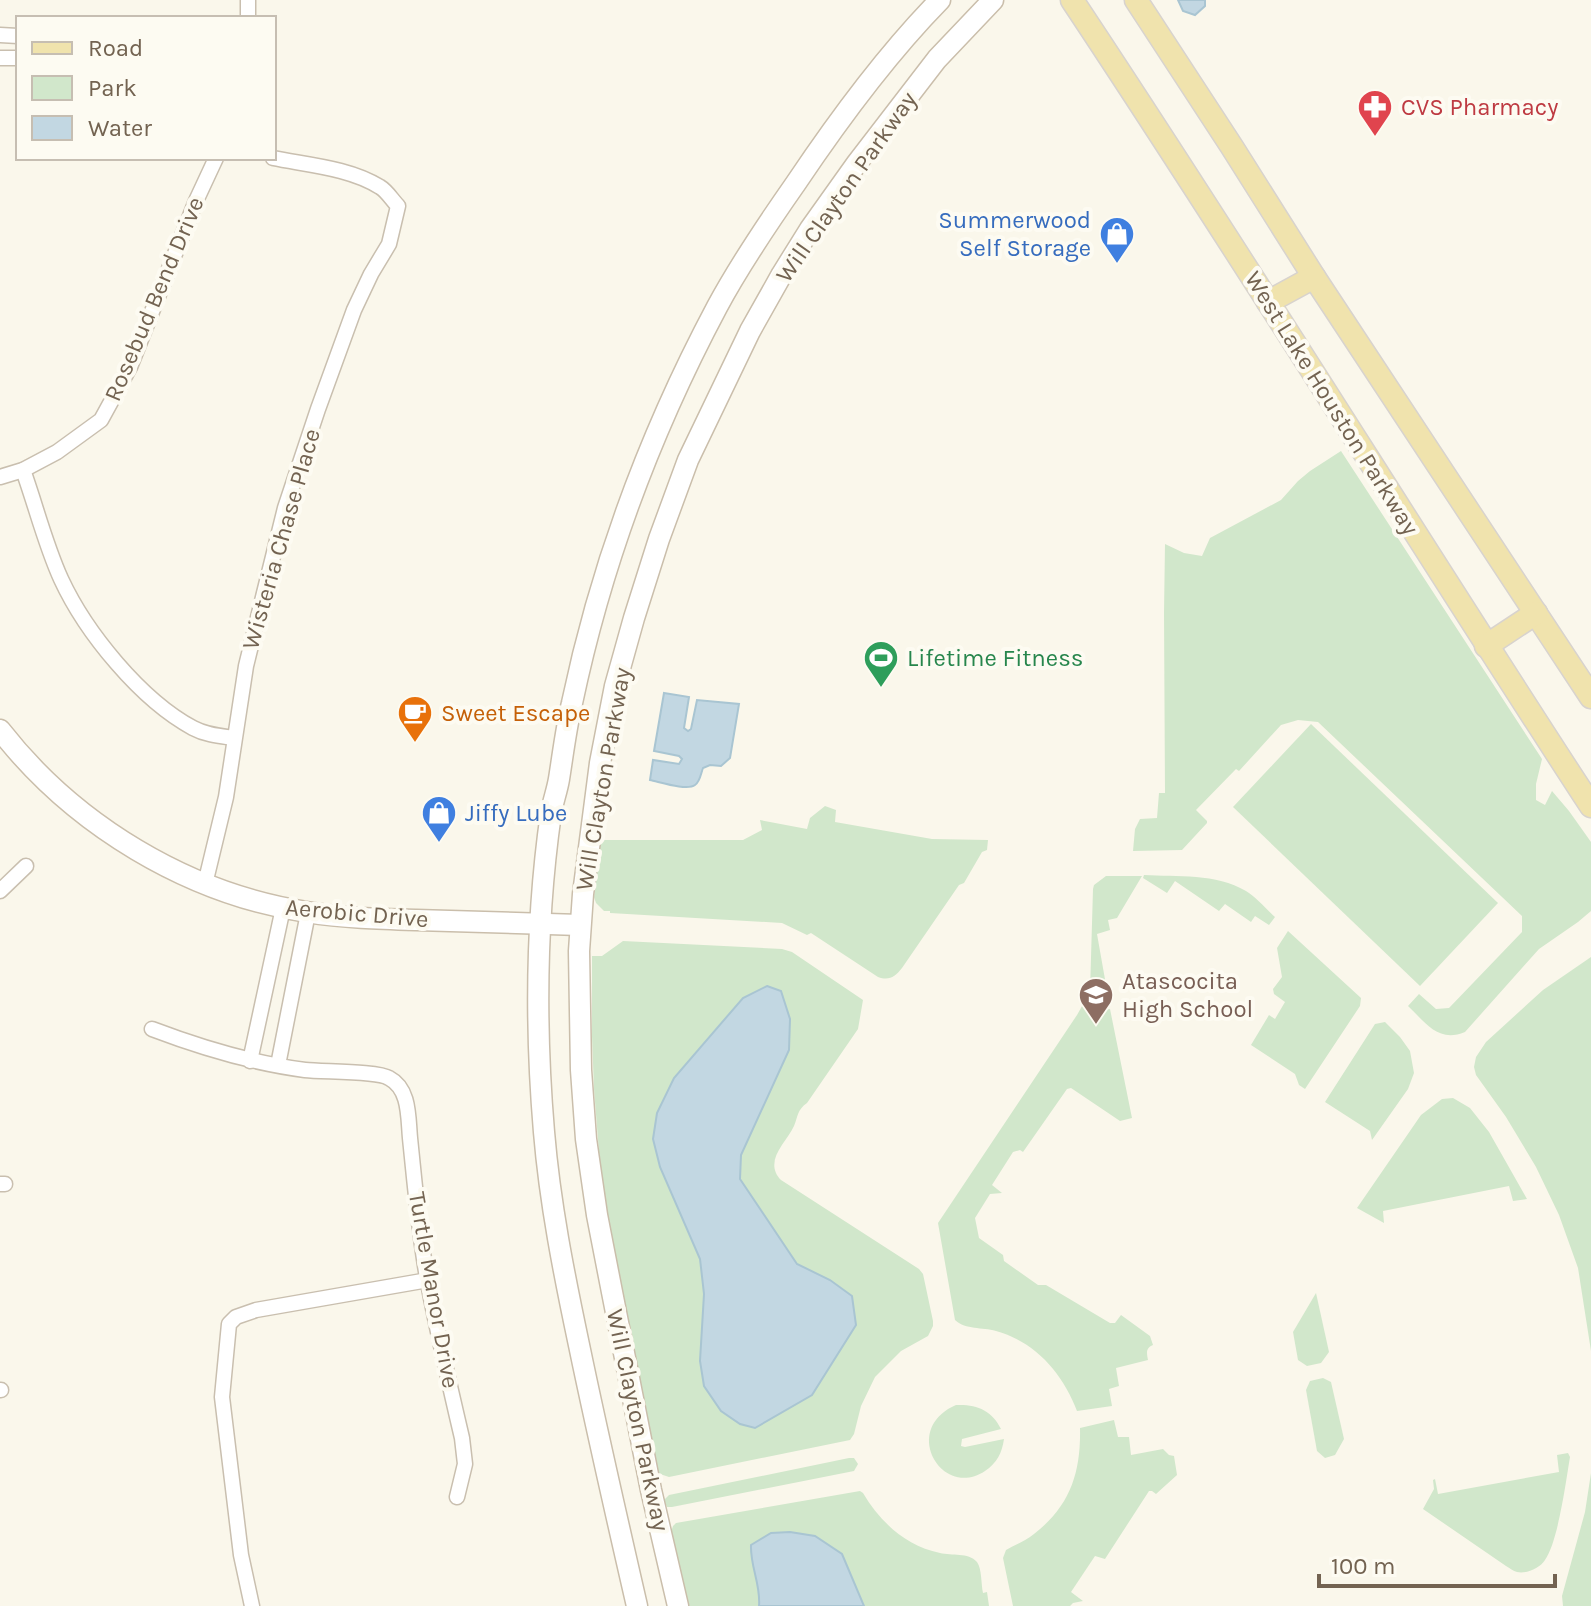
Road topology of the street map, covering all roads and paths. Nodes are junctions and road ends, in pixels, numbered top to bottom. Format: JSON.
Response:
{"nodes":[{"id":1,"x":940,"y":0,"type":"edge"},
{"id":2,"x":993,"y":0,"type":"edge"},
{"id":3,"x":1072,"y":0,"type":"edge"},
{"id":4,"x":1136,"y":0,"type":"edge"},
{"id":5,"x":276,"y":159,"type":"edge"},
{"id":6,"x":215,"y":160,"type":"edge"},
{"id":7,"x":779,"y":207,"type":"junction"},
{"id":8,"x":810,"y":229,"type":"junction"},
{"id":9,"x":1314,"y":277,"type":"junction"},
{"id":10,"x":1268,"y":302,"type":"junction"},
{"id":11,"x":23,"y":470,"type":"junction"},
{"id":12,"x":0,"y":477,"type":"edge"},
{"id":13,"x":1536,"y":613,"type":"junction"},
{"id":14,"x":1486,"y":646,"type":"junction"},
{"id":15,"x":1591,"y":697,"type":"edge"},
{"id":16,"x":0,"y":730,"type":"edge"},
{"id":17,"x":234,"y":738,"type":"junction"},
{"id":18,"x":1591,"y":806,"type":"edge"},
{"id":19,"x":26,"y":866,"type":"dead end"},
{"id":20,"x":205,"y":884,"type":"junction"},
{"id":21,"x":0,"y":891,"type":"edge"},
{"id":22,"x":283,"y":908,"type":"junction"},
{"id":23,"x":308,"y":913,"type":"junction"},
{"id":24,"x":540,"y":924,"type":"junction"},
{"id":25,"x":580,"y":925,"type":"junction"},
{"id":26,"x":152,"y":1029,"type":"dead end"},
{"id":27,"x":250,"y":1061,"type":"junction"},
{"id":28,"x":278,"y":1065,"type":"junction"},
{"id":29,"x":428,"y":1280,"type":"junction"},
{"id":30,"x":457,"y":1497,"type":"dead end"},
{"id":31,"x":252,"y":1606,"type":"edge"},
{"id":32,"x":637,"y":1606,"type":"edge"},
{"id":33,"x":678,"y":1606,"type":"edge"}],
"edges":[{"from":1,"to":7,"type":"main road","name":"Will Clayton Parkway"},
{"from":2,"to":8,"type":"main road","name":"Will Clayton Parkway"},
{"from":3,"to":10,"type":"main road","name":"West Lake Houston Parkway"},
{"from":4,"to":9,"type":"main road"},
{"from":5,"to":17,"type":"street","name":"Wisteria Chase Place"},
{"from":6,"to":11,"type":"street","name":"Rosebud Bend Drive"},
{"from":7,"to":8,"type":"main road"},
{"from":7,"to":24,"type":"main road","name":"Will Clayton Parkway"},
{"from":8,"to":25,"type":"main road","name":"Will Clayton Parkway"},
{"from":9,"to":10,"type":"main road"},
{"from":9,"to":13,"type":"main road"},
{"from":10,"to":14,"type":"main road","name":"West Lake Houston Parkway"},
{"from":11,"to":12,"type":"street","name":"Rosebud Bend Drive"},
{"from":11,"to":17,"type":"street"},
{"from":13,"to":14,"type":"main road"},
{"from":13,"to":15,"type":"main road"},
{"from":14,"to":18,"type":"main road","name":"West Lake Houston Parkway"},
{"from":16,"to":20,"type":"main road","name":"Aerobic Drive"},
{"from":17,"to":20,"type":"street","name":"Wisteria Chase Place"},
{"from":19,"to":21,"type":"street"},
{"from":20,"to":22,"type":"main road","name":"Aerobic Drive"},
{"from":22,"to":23,"type":"main road","name":"Aerobic Drive"},
{"from":22,"to":27,"type":"street"},
{"from":23,"to":24,"type":"main road","name":"Aerobic Drive"},
{"from":23,"to":28,"type":"street"},
{"from":24,"to":25,"type":"main road","name":"Aerobic Drive"},
{"from":24,"to":32,"type":"main road","name":"Will Clayton Parkway"},
{"from":25,"to":33,"type":"main road","name":"Will Clayton Parkway"},
{"from":26,"to":27,"type":"street"},
{"from":27,"to":28,"type":"street"},
{"from":28,"to":29,"type":"street","name":"Turtle Manor Drive"},
{"from":29,"to":30,"type":"street","name":"Turtle Manor Drive"},
{"from":29,"to":31,"type":"street"}]}
